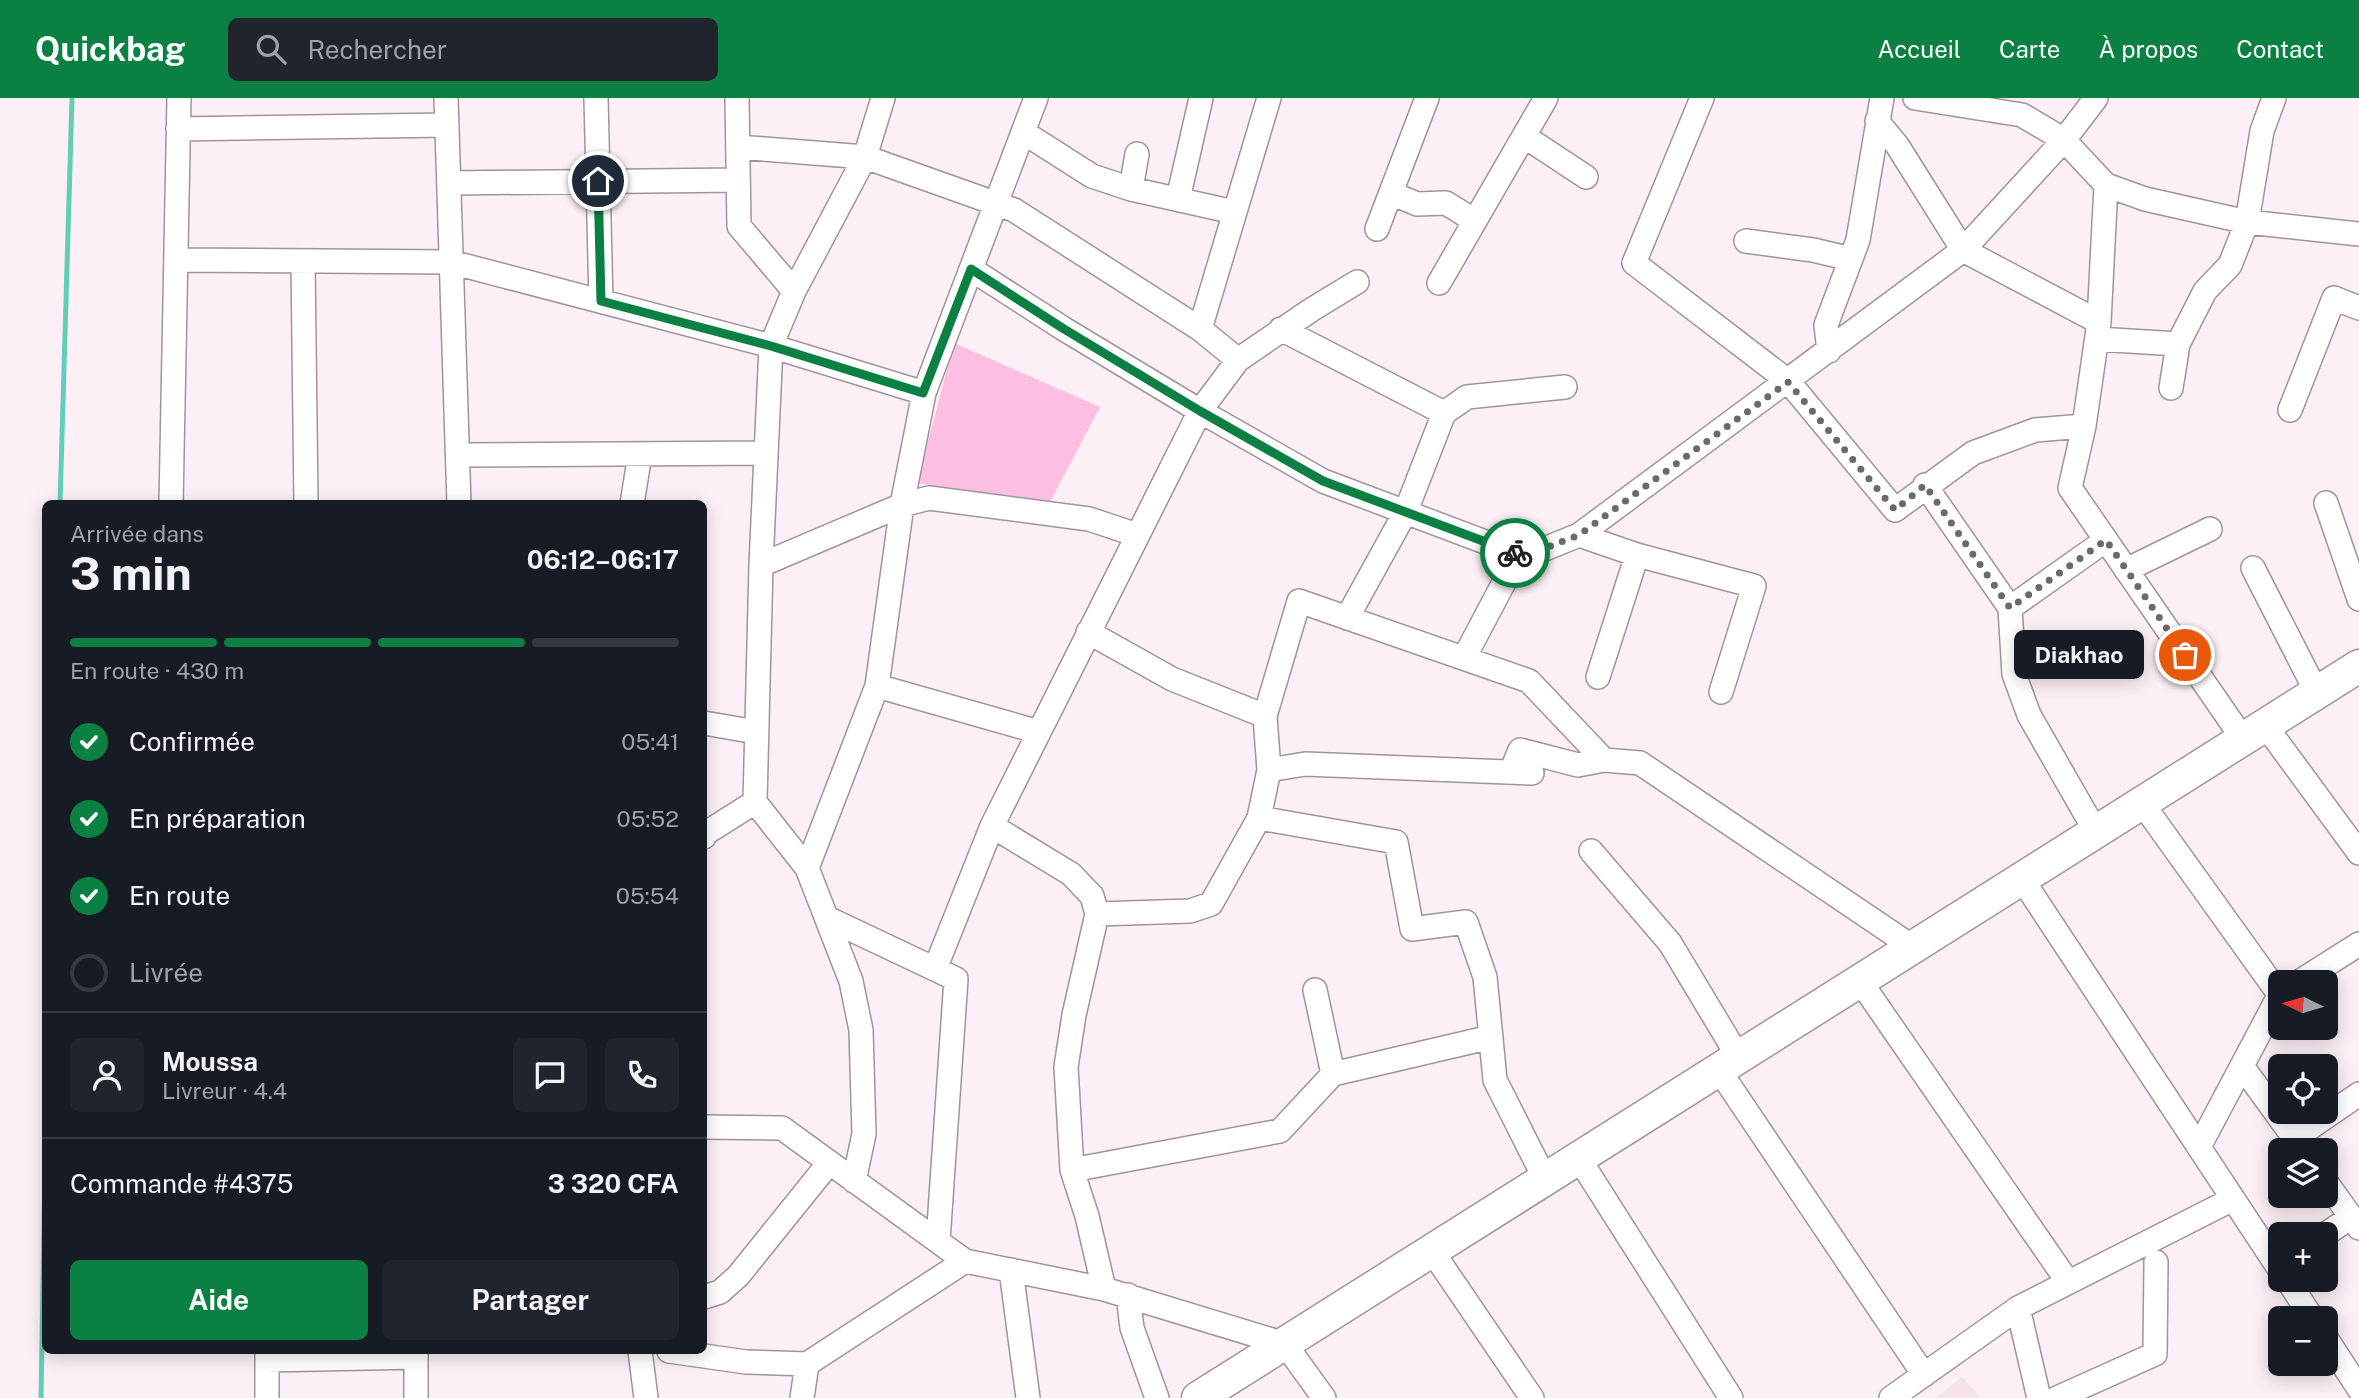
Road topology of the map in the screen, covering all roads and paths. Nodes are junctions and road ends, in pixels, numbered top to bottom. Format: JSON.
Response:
{"nodes":[{"id":1,"x":178,"y":98,"type":"edge"},
{"id":2,"x":446,"y":98,"type":"edge"},
{"id":3,"x":596,"y":98,"type":"edge"},
{"id":4,"x":737,"y":98,"type":"edge"},
{"id":5,"x":883,"y":98,"type":"edge"},
{"id":6,"x":1036,"y":98,"type":"edge"},
{"id":7,"x":1201,"y":98,"type":"edge"},
{"id":8,"x":1269,"y":98,"type":"edge"},
{"id":9,"x":1427,"y":98,"type":"edge"},
{"id":10,"x":1546,"y":98,"type":"edge"},
{"id":11,"x":1702,"y":98,"type":"edge"},
{"id":12,"x":1882,"y":98,"type":"edge"},
{"id":13,"x":1915,"y":98,"type":"edge"},
{"id":14,"x":2095,"y":98,"type":"edge"},
{"id":15,"x":2274,"y":98,"type":"edge"},
{"id":16,"x":2022,"y":107,"type":"edge"},
{"id":17,"x":1877,"y":121,"type":"junction"},
{"id":18,"x":447,"y":125,"type":"junction"},
{"id":19,"x":178,"y":129,"type":"junction"},
{"id":20,"x":1023,"y":132,"type":"junction"},
{"id":21,"x":1524,"y":136,"type":"junction"},
{"id":22,"x":2064,"y":140,"type":"junction"},
{"id":23,"x":738,"y":147,"type":"junction"},
{"id":24,"x":1137,"y":154,"type":"dead end"},
{"id":25,"x":864,"y":157,"type":"junction"},
{"id":26,"x":1586,"y":177,"type":"dead end"},
{"id":27,"x":738,"y":180,"type":"junction"},
{"id":28,"x":598,"y":181,"type":"junction"},
{"id":29,"x":449,"y":183,"type":"junction"},
{"id":30,"x":2106,"y":185,"type":"junction"},
{"id":31,"x":1131,"y":189,"type":"junction"},
{"id":32,"x":1391,"y":193,"type":"junction"},
{"id":33,"x":1178,"y":199,"type":"junction"},
{"id":34,"x":996,"y":202,"type":"junction"},
{"id":35,"x":1234,"y":212,"type":"junction"},
{"id":36,"x":1475,"y":221,"type":"junction"},
{"id":37,"x":2248,"y":222,"type":"junction"},
{"id":38,"x":1377,"y":229,"type":"dead end"},
{"id":39,"x":2359,"y":234,"type":"edge"},
{"id":40,"x":1746,"y":241,"type":"dead end"},
{"id":41,"x":1963,"y":250,"type":"junction"},
{"id":42,"x":1851,"y":259,"type":"junction"},
{"id":43,"x":176,"y":260,"type":"junction"},
{"id":44,"x":303,"y":261,"type":"junction"},
{"id":45,"x":451,"y":262,"type":"junction"},
{"id":46,"x":971,"y":269,"type":"junction"},
{"id":47,"x":1357,"y":282,"type":"dead end"},
{"id":48,"x":1439,"y":283,"type":"dead end"},
{"id":49,"x":794,"y":291,"type":"junction"},
{"id":50,"x":601,"y":301,"type":"junction"},
{"id":51,"x":2359,"y":308,"type":"edge"},
{"id":52,"x":1199,"y":328,"type":"junction"},
{"id":53,"x":1281,"y":329,"type":"junction"},
{"id":54,"x":2098,"y":330,"type":"junction"},
{"id":55,"x":2178,"y":344,"type":"junction"},
{"id":56,"x":771,"y":346,"type":"junction"},
{"id":57,"x":1829,"y":351,"type":"junction"},
{"id":58,"x":1237,"y":360,"type":"junction"},
{"id":59,"x":1788,"y":382,"type":"junction"},
{"id":60,"x":1565,"y":387,"type":"dead end"},
{"id":61,"x":2171,"y":388,"type":"dead end"},
{"id":62,"x":923,"y":393,"type":"junction"},
{"id":63,"x":2290,"y":410,"type":"dead end"},
{"id":64,"x":1200,"y":411,"type":"junction"},
{"id":65,"x":1444,"y":413,"type":"junction"},
{"id":66,"x":2084,"y":426,"type":"junction"},
{"id":67,"x":766,"y":453,"type":"junction"},
{"id":68,"x":640,"y":454,"type":"junction"},
{"id":69,"x":457,"y":455,"type":"junction"},
{"id":70,"x":1925,"y":485,"type":"junction"},
{"id":71,"x":171,"y":500,"type":"edge"},
{"id":72,"x":306,"y":500,"type":"edge"},
{"id":73,"x":459,"y":500,"type":"edge"},
{"id":74,"x":633,"y":500,"type":"edge"},
{"id":75,"x":2326,"y":503,"type":"dead end"},
{"id":76,"x":902,"y":505,"type":"junction"},
{"id":77,"x":1406,"y":511,"type":"junction"},
{"id":78,"x":2210,"y":529,"type":"dead end"},
{"id":79,"x":1137,"y":535,"type":"junction"},
{"id":80,"x":1579,"y":535,"type":"junction"},
{"id":81,"x":2106,"y":540,"type":"junction"},
{"id":82,"x":1637,"y":555,"type":"junction"},
{"id":83,"x":1525,"y":556,"type":"junction"},
{"id":84,"x":761,"y":565,"type":"junction"},
{"id":85,"x":2253,"y":568,"type":"dead end"},
{"id":86,"x":2126,"y":570,"type":"junction"},
{"id":87,"x":2359,"y":598,"type":"edge"},
{"id":88,"x":2010,"y":608,"type":"junction"},
{"id":89,"x":1347,"y":618,"type":"junction"},
{"id":90,"x":1088,"y":632,"type":"junction"},
{"id":91,"x":1464,"y":658,"type":"junction"},
{"id":92,"x":2359,"y":666,"type":"edge"},
{"id":93,"x":1598,"y":677,"type":"dead end"},
{"id":94,"x":877,"y":686,"type":"junction"},
{"id":95,"x":1721,"y":692,"type":"dead end"},
{"id":96,"x":2317,"y":692,"type":"junction"},
{"id":97,"x":1265,"y":716,"type":"junction"},
{"id":98,"x":707,"y":724,"type":"edge"},
{"id":99,"x":756,"y":732,"type":"junction"},
{"id":100,"x":1038,"y":732,"type":"junction"},
{"id":101,"x":2254,"y":732,"type":"junction"},
{"id":102,"x":1604,"y":760,"type":"junction"},
{"id":103,"x":1269,"y":770,"type":"junction"},
{"id":104,"x":755,"y":802,"type":"junction"},
{"id":105,"x":2142,"y":803,"type":"junction"},
{"id":106,"x":1259,"y":818,"type":"junction"},
{"id":107,"x":992,"y":826,"type":"junction"},
{"id":108,"x":2096,"y":832,"type":"junction"},
{"id":109,"x":707,"y":833,"type":"edge"},
{"id":110,"x":1591,"y":851,"type":"dead end"},
{"id":111,"x":2359,"y":853,"type":"edge"},
{"id":112,"x":807,"y":868,"type":"junction"},
{"id":113,"x":2022,"y":879,"type":"junction"},
{"id":114,"x":1097,"y":914,"type":"junction"},
{"id":115,"x":827,"y":918,"type":"junction"},
{"id":116,"x":2359,"y":944,"type":"edge"},
{"id":117,"x":1914,"y":948,"type":"junction"},
{"id":118,"x":935,"y":969,"type":"junction"},
{"id":119,"x":2318,"y":970,"type":"edge"},
{"id":120,"x":2268,"y":977,"type":"edge"},
{"id":121,"x":1860,"y":981,"type":"junction"},
{"id":122,"x":1315,"y":990,"type":"dead end"},
{"id":123,"x":2268,"y":1017,"type":"edge"},
{"id":124,"x":1491,"y":1037,"type":"junction"},
{"id":125,"x":1729,"y":1064,"type":"junction"},
{"id":126,"x":2242,"y":1066,"type":"junction"},
{"id":127,"x":1333,"y":1074,"type":"junction"},
{"id":128,"x":2359,"y":1094,"type":"edge"},
{"id":129,"x":707,"y":1127,"type":"edge"},
{"id":130,"x":2295,"y":1138,"type":"edge"},
{"id":131,"x":2306,"y":1138,"type":"edge"},
{"id":132,"x":2199,"y":1147,"type":"junction"},
{"id":133,"x":1578,"y":1157,"type":"junction"},
{"id":134,"x":829,"y":1163,"type":"junction"},
{"id":135,"x":1072,"y":1170,"type":"junction"},
{"id":136,"x":1545,"y":1179,"type":"junction"},
{"id":137,"x":854,"y":1181,"type":"junction"},
{"id":138,"x":2233,"y":1199,"type":"junction"},
{"id":139,"x":2338,"y":1199,"type":"edge"},
{"id":140,"x":2355,"y":1222,"type":"edge"},
{"id":141,"x":2338,"y":1229,"type":"edge"},
{"id":142,"x":938,"y":1241,"type":"junction"},
{"id":143,"x":1432,"y":1251,"type":"junction"},
{"id":144,"x":2268,"y":1251,"type":"edge"},
{"id":145,"x":965,"y":1261,"type":"junction"},
{"id":146,"x":2156,"y":1262,"type":"dead end"},
{"id":147,"x":1012,"y":1270,"type":"junction"},
{"id":148,"x":2068,"y":1282,"type":"junction"},
{"id":149,"x":1104,"y":1289,"type":"junction"},
{"id":150,"x":1128,"y":1295,"type":"junction"},
{"id":151,"x":707,"y":1296,"type":"edge"},
{"id":152,"x":2018,"y":1308,"type":"junction"},
{"id":153,"x":1285,"y":1344,"type":"junction"},
{"id":154,"x":416,"y":1354,"type":"edge"},
{"id":155,"x":640,"y":1354,"type":"edge"},
{"id":156,"x":694,"y":1354,"type":"edge"},
{"id":157,"x":267,"y":1356,"type":"edge"},
{"id":158,"x":2338,"y":1357,"type":"edge"},
{"id":159,"x":807,"y":1364,"type":"junction"},
{"id":160,"x":1924,"y":1375,"type":"junction"},
{"id":161,"x":2359,"y":1389,"type":"edge"},
{"id":162,"x":267,"y":1398,"type":"edge"},
{"id":163,"x":416,"y":1398,"type":"edge"},
{"id":164,"x":646,"y":1398,"type":"edge"},
{"id":165,"x":802,"y":1398,"type":"edge"},
{"id":166,"x":1028,"y":1398,"type":"edge"},
{"id":167,"x":1157,"y":1398,"type":"edge"},
{"id":168,"x":1198,"y":1398,"type":"edge"},
{"id":169,"x":1324,"y":1398,"type":"edge"},
{"id":170,"x":1532,"y":1398,"type":"edge"},
{"id":171,"x":1731,"y":1398,"type":"edge"},
{"id":172,"x":1891,"y":1398,"type":"edge"},
{"id":173,"x":2039,"y":1398,"type":"edge"},
{"id":174,"x":2057,"y":1398,"type":"edge"}],
"edges":[{"from":1,"to":19,"type":"street"},
{"from":2,"to":18,"type":"street"},
{"from":3,"to":28,"type":"street"},
{"from":4,"to":23,"type":"street"},
{"from":5,"to":25,"type":"street"},
{"from":6,"to":20,"type":"street"},
{"from":7,"to":33,"type":"street"},
{"from":8,"to":35,"type":"street"},
{"from":9,"to":32,"type":"street"},
{"from":10,"to":21,"type":"street"},
{"from":11,"to":59,"type":"street"},
{"from":12,"to":17,"type":"street"},
{"from":13,"to":16,"type":"street"},
{"from":14,"to":22,"type":"street"},
{"from":15,"to":37,"type":"street"},
{"from":16,"to":22,"type":"street"},
{"from":17,"to":41,"type":"street"},
{"from":17,"to":42,"type":"street"},
{"from":18,"to":19,"type":"street"},
{"from":18,"to":29,"type":"street"},
{"from":19,"to":43,"type":"street"},
{"from":20,"to":31,"type":"street"},
{"from":20,"to":34,"type":"street"},
{"from":21,"to":26,"type":"street"},
{"from":21,"to":36,"type":"street"},
{"from":22,"to":30,"type":"street"},
{"from":22,"to":41,"type":"street"},
{"from":23,"to":25,"type":"street"},
{"from":23,"to":27,"type":"street"},
{"from":24,"to":31,"type":"street"},
{"from":25,"to":34,"type":"street"},
{"from":25,"to":49,"type":"street"},
{"from":27,"to":28,"type":"street"},
{"from":27,"to":49,"type":"street"},
{"from":28,"to":29,"type":"street"},
{"from":28,"to":50,"type":"street"},
{"from":29,"to":45,"type":"street"},
{"from":30,"to":37,"type":"street"},
{"from":30,"to":54,"type":"street"},
{"from":31,"to":33,"type":"street"},
{"from":32,"to":36,"type":"street"},
{"from":32,"to":38,"type":"street"},
{"from":33,"to":35,"type":"street"},
{"from":34,"to":46,"type":"street"},
{"from":34,"to":52,"type":"street"},
{"from":35,"to":52,"type":"street"},
{"from":36,"to":48,"type":"street"},
{"from":37,"to":39,"type":"street"},
{"from":37,"to":55,"type":"street"},
{"from":40,"to":42,"type":"street"},
{"from":41,"to":54,"type":"street"},
{"from":41,"to":57,"type":"street"},
{"from":42,"to":57,"type":"street"},
{"from":43,"to":44,"type":"street"},
{"from":43,"to":71,"type":"street"},
{"from":44,"to":45,"type":"street"},
{"from":44,"to":72,"type":"street"},
{"from":45,"to":50,"type":"street"},
{"from":45,"to":69,"type":"street"},
{"from":46,"to":62,"type":"street"},
{"from":46,"to":64,"type":"street"},
{"from":47,"to":53,"type":"street"},
{"from":49,"to":56,"type":"street"},
{"from":50,"to":56,"type":"street"},
{"from":51,"to":63,"type":"street"},
{"from":52,"to":58,"type":"street"},
{"from":53,"to":58,"type":"street"},
{"from":53,"to":65,"type":"street"},
{"from":54,"to":55,"type":"street"},
{"from":54,"to":66,"type":"street"},
{"from":55,"to":61,"type":"street"},
{"from":56,"to":62,"type":"street"},
{"from":56,"to":67,"type":"street"},
{"from":57,"to":59,"type":"street"},
{"from":58,"to":64,"type":"street"},
{"from":59,"to":70,"type":"street"},
{"from":59,"to":80,"type":"street"},
{"from":60,"to":65,"type":"street"},
{"from":62,"to":76,"type":"street"},
{"from":64,"to":77,"type":"street"},
{"from":64,"to":79,"type":"street"},
{"from":65,"to":77,"type":"street"},
{"from":66,"to":70,"type":"street"},
{"from":66,"to":81,"type":"street"},
{"from":67,"to":68,"type":"street"},
{"from":67,"to":84,"type":"street"},
{"from":68,"to":69,"type":"street"},
{"from":68,"to":74,"type":"street"},
{"from":69,"to":73,"type":"street"},
{"from":70,"to":88,"type":"street"},
{"from":75,"to":87,"type":"street"},
{"from":76,"to":79,"type":"street"},
{"from":76,"to":84,"type":"street"},
{"from":76,"to":94,"type":"street"},
{"from":77,"to":83,"type":"street"},
{"from":77,"to":89,"type":"street"},
{"from":78,"to":86,"type":"street"},
{"from":79,"to":90,"type":"street"},
{"from":80,"to":82,"type":"street"},
{"from":80,"to":83,"type":"street"},
{"from":81,"to":86,"type":"street"},
{"from":81,"to":88,"type":"street"},
{"from":82,"to":93,"type":"street"},
{"from":82,"to":95,"type":"street"},
{"from":83,"to":91,"type":"street"},
{"from":84,"to":99,"type":"street"},
{"from":85,"to":96,"type":"street"},
{"from":86,"to":101,"type":"street"},
{"from":88,"to":108,"type":"street"},
{"from":89,"to":91,"type":"street"},
{"from":89,"to":97,"type":"street"},
{"from":90,"to":97,"type":"street"},
{"from":90,"to":100,"type":"street"},
{"from":91,"to":102,"type":"street"},
{"from":92,"to":96,"type":"main road"},
{"from":94,"to":100,"type":"street"},
{"from":94,"to":112,"type":"street"},
{"from":96,"to":101,"type":"main road"},
{"from":97,"to":103,"type":"street"},
{"from":98,"to":99,"type":"street"},
{"from":99,"to":104,"type":"street"},
{"from":100,"to":107,"type":"street"},
{"from":101,"to":105,"type":"main road"},
{"from":101,"to":111,"type":"street"},
{"from":102,"to":103,"type":"street"},
{"from":102,"to":117,"type":"street"},
{"from":103,"to":106,"type":"street"},
{"from":104,"to":109,"type":"street"},
{"from":104,"to":112,"type":"street"},
{"from":105,"to":108,"type":"main road"},
{"from":105,"to":120,"type":"street"},
{"from":106,"to":114,"type":"street"},
{"from":106,"to":124,"type":"street"},
{"from":107,"to":114,"type":"street"},
{"from":107,"to":118,"type":"street"},
{"from":108,"to":113,"type":"main road"},
{"from":110,"to":125,"type":"street"},
{"from":112,"to":115,"type":"street"},
{"from":113,"to":117,"type":"main road"},
{"from":113,"to":132,"type":"street"},
{"from":114,"to":135,"type":"street"},
{"from":115,"to":118,"type":"street"},
{"from":115,"to":137,"type":"street"},
{"from":116,"to":119,"type":"street"},
{"from":117,"to":121,"type":"main road"},
{"from":118,"to":142,"type":"street"},
{"from":121,"to":125,"type":"main road"},
{"from":121,"to":148,"type":"street"},
{"from":122,"to":127,"type":"street"},
{"from":123,"to":126,"type":"street"},
{"from":124,"to":127,"type":"street"},
{"from":124,"to":136,"type":"street"},
{"from":125,"to":133,"type":"main road"},
{"from":125,"to":160,"type":"street"},
{"from":126,"to":130,"type":"street"},
{"from":126,"to":132,"type":"street"},
{"from":127,"to":135,"type":"street"},
{"from":128,"to":131,"type":"street"},
{"from":129,"to":134,"type":"street"},
{"from":132,"to":138,"type":"street"},
{"from":133,"to":136,"type":"main road"},
{"from":133,"to":171,"type":"street"},
{"from":134,"to":137,"type":"street"},
{"from":134,"to":151,"type":"street"},
{"from":135,"to":149,"type":"street"},
{"from":136,"to":143,"type":"main road"},
{"from":137,"to":142,"type":"street"},
{"from":138,"to":144,"type":"street"},
{"from":138,"to":148,"type":"street"},
{"from":139,"to":140,"type":"street"},
{"from":140,"to":141,"type":"street"},
{"from":142,"to":145,"type":"street"},
{"from":143,"to":153,"type":"main road"},
{"from":143,"to":170,"type":"street"},
{"from":145,"to":147,"type":"street"},
{"from":145,"to":159,"type":"street"},
{"from":146,"to":174,"type":"street"},
{"from":147,"to":149,"type":"street"},
{"from":147,"to":166,"type":"street"},
{"from":148,"to":152,"type":"street"},
{"from":149,"to":150,"type":"street"},
{"from":150,"to":153,"type":"street"},
{"from":150,"to":167,"type":"street"},
{"from":152,"to":160,"type":"street"},
{"from":152,"to":173,"type":"street"},
{"from":153,"to":168,"type":"main road"},
{"from":153,"to":169,"type":"street"},
{"from":154,"to":157,"type":"street"},
{"from":154,"to":163,"type":"street"},
{"from":155,"to":164,"type":"street"},
{"from":156,"to":159,"type":"street"},
{"from":157,"to":162,"type":"street"},
{"from":158,"to":161,"type":"street"},
{"from":159,"to":165,"type":"street"},
{"from":160,"to":172,"type":"street"}]}
